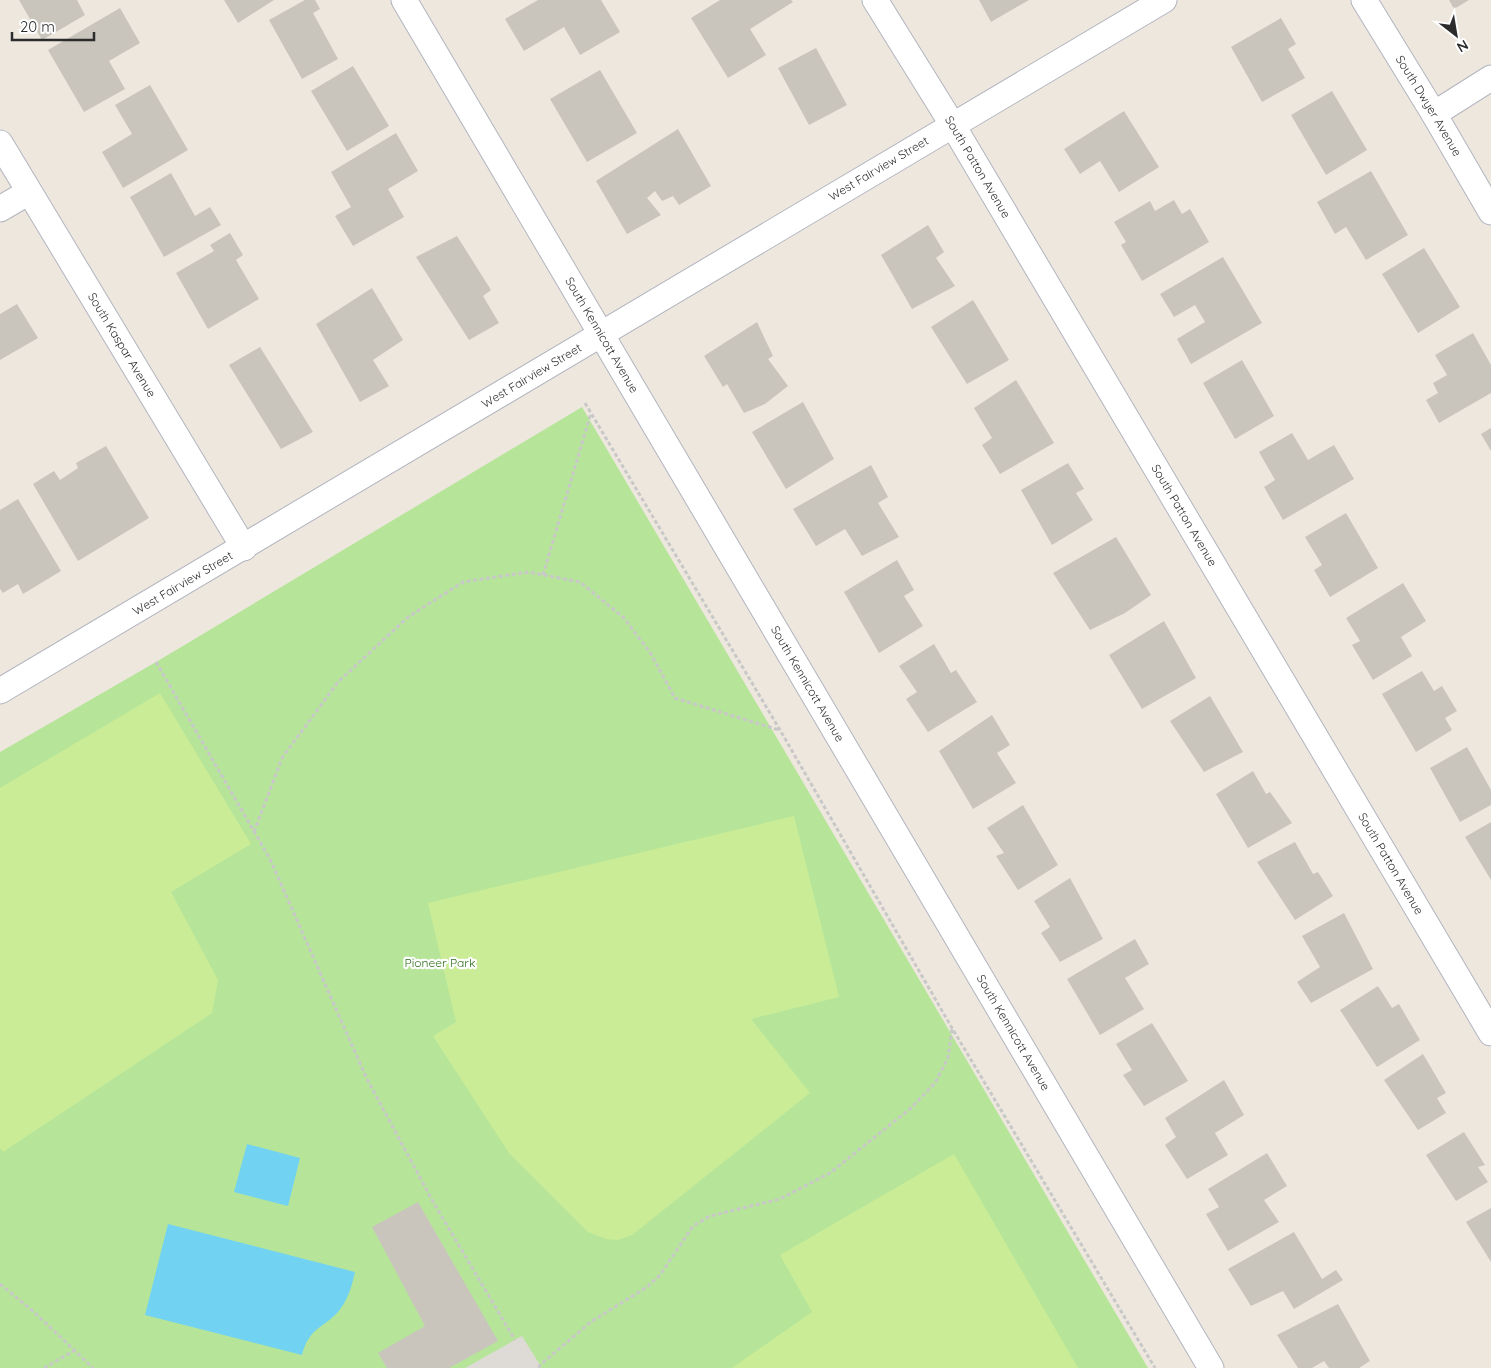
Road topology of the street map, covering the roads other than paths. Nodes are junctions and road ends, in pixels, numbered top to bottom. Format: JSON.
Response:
{"nodes":[{"id":1,"x":404,"y":0,"type":"edge"},
{"id":2,"x":875,"y":0,"type":"edge"},
{"id":3,"x":1164,"y":0,"type":"edge"},
{"id":4,"x":1364,"y":0,"type":"edge"},
{"id":5,"x":1491,"y":78,"type":"edge"},
{"id":6,"x":1434,"y":114,"type":"junction"},
{"id":7,"x":952,"y":124,"type":"junction"},
{"id":8,"x":0,"y":143,"type":"edge"},
{"id":9,"x":29,"y":192,"type":"junction"},
{"id":10,"x":0,"y":209,"type":"edge"},
{"id":11,"x":1491,"y":212,"type":"edge"},
{"id":12,"x":600,"y":334,"type":"junction"},
{"id":13,"x":244,"y":548,"type":"junction"},
{"id":14,"x":0,"y":690,"type":"edge"},
{"id":15,"x":1491,"y":1033,"type":"edge"},
{"id":16,"x":1211,"y":1368,"type":"edge"}],
"edges":[{"from":1,"to":12,"type":"street","name":"South Kennicott Avenue"},
{"from":2,"to":7,"type":"street","name":"South Patton Avenue"},
{"from":3,"to":7,"type":"street","name":"West Fairview Street"},
{"from":4,"to":6,"type":"street","name":"South Dwyer Avenue"},
{"from":5,"to":6,"type":"street"},
{"from":6,"to":11,"type":"street","name":"South Dwyer Avenue"},
{"from":7,"to":12,"type":"street","name":"West Fairview Street"},
{"from":7,"to":15,"type":"street","name":"South Patton Avenue"},
{"from":8,"to":9,"type":"street","name":"South Kaspar Avenue"},
{"from":9,"to":10,"type":"street"},
{"from":9,"to":13,"type":"street","name":"South Kaspar Avenue"},
{"from":12,"to":13,"type":"street","name":"West Fairview Street"},
{"from":12,"to":16,"type":"street","name":"South Kennicott Avenue"},
{"from":13,"to":14,"type":"street","name":"West Fairview Street"}]}
